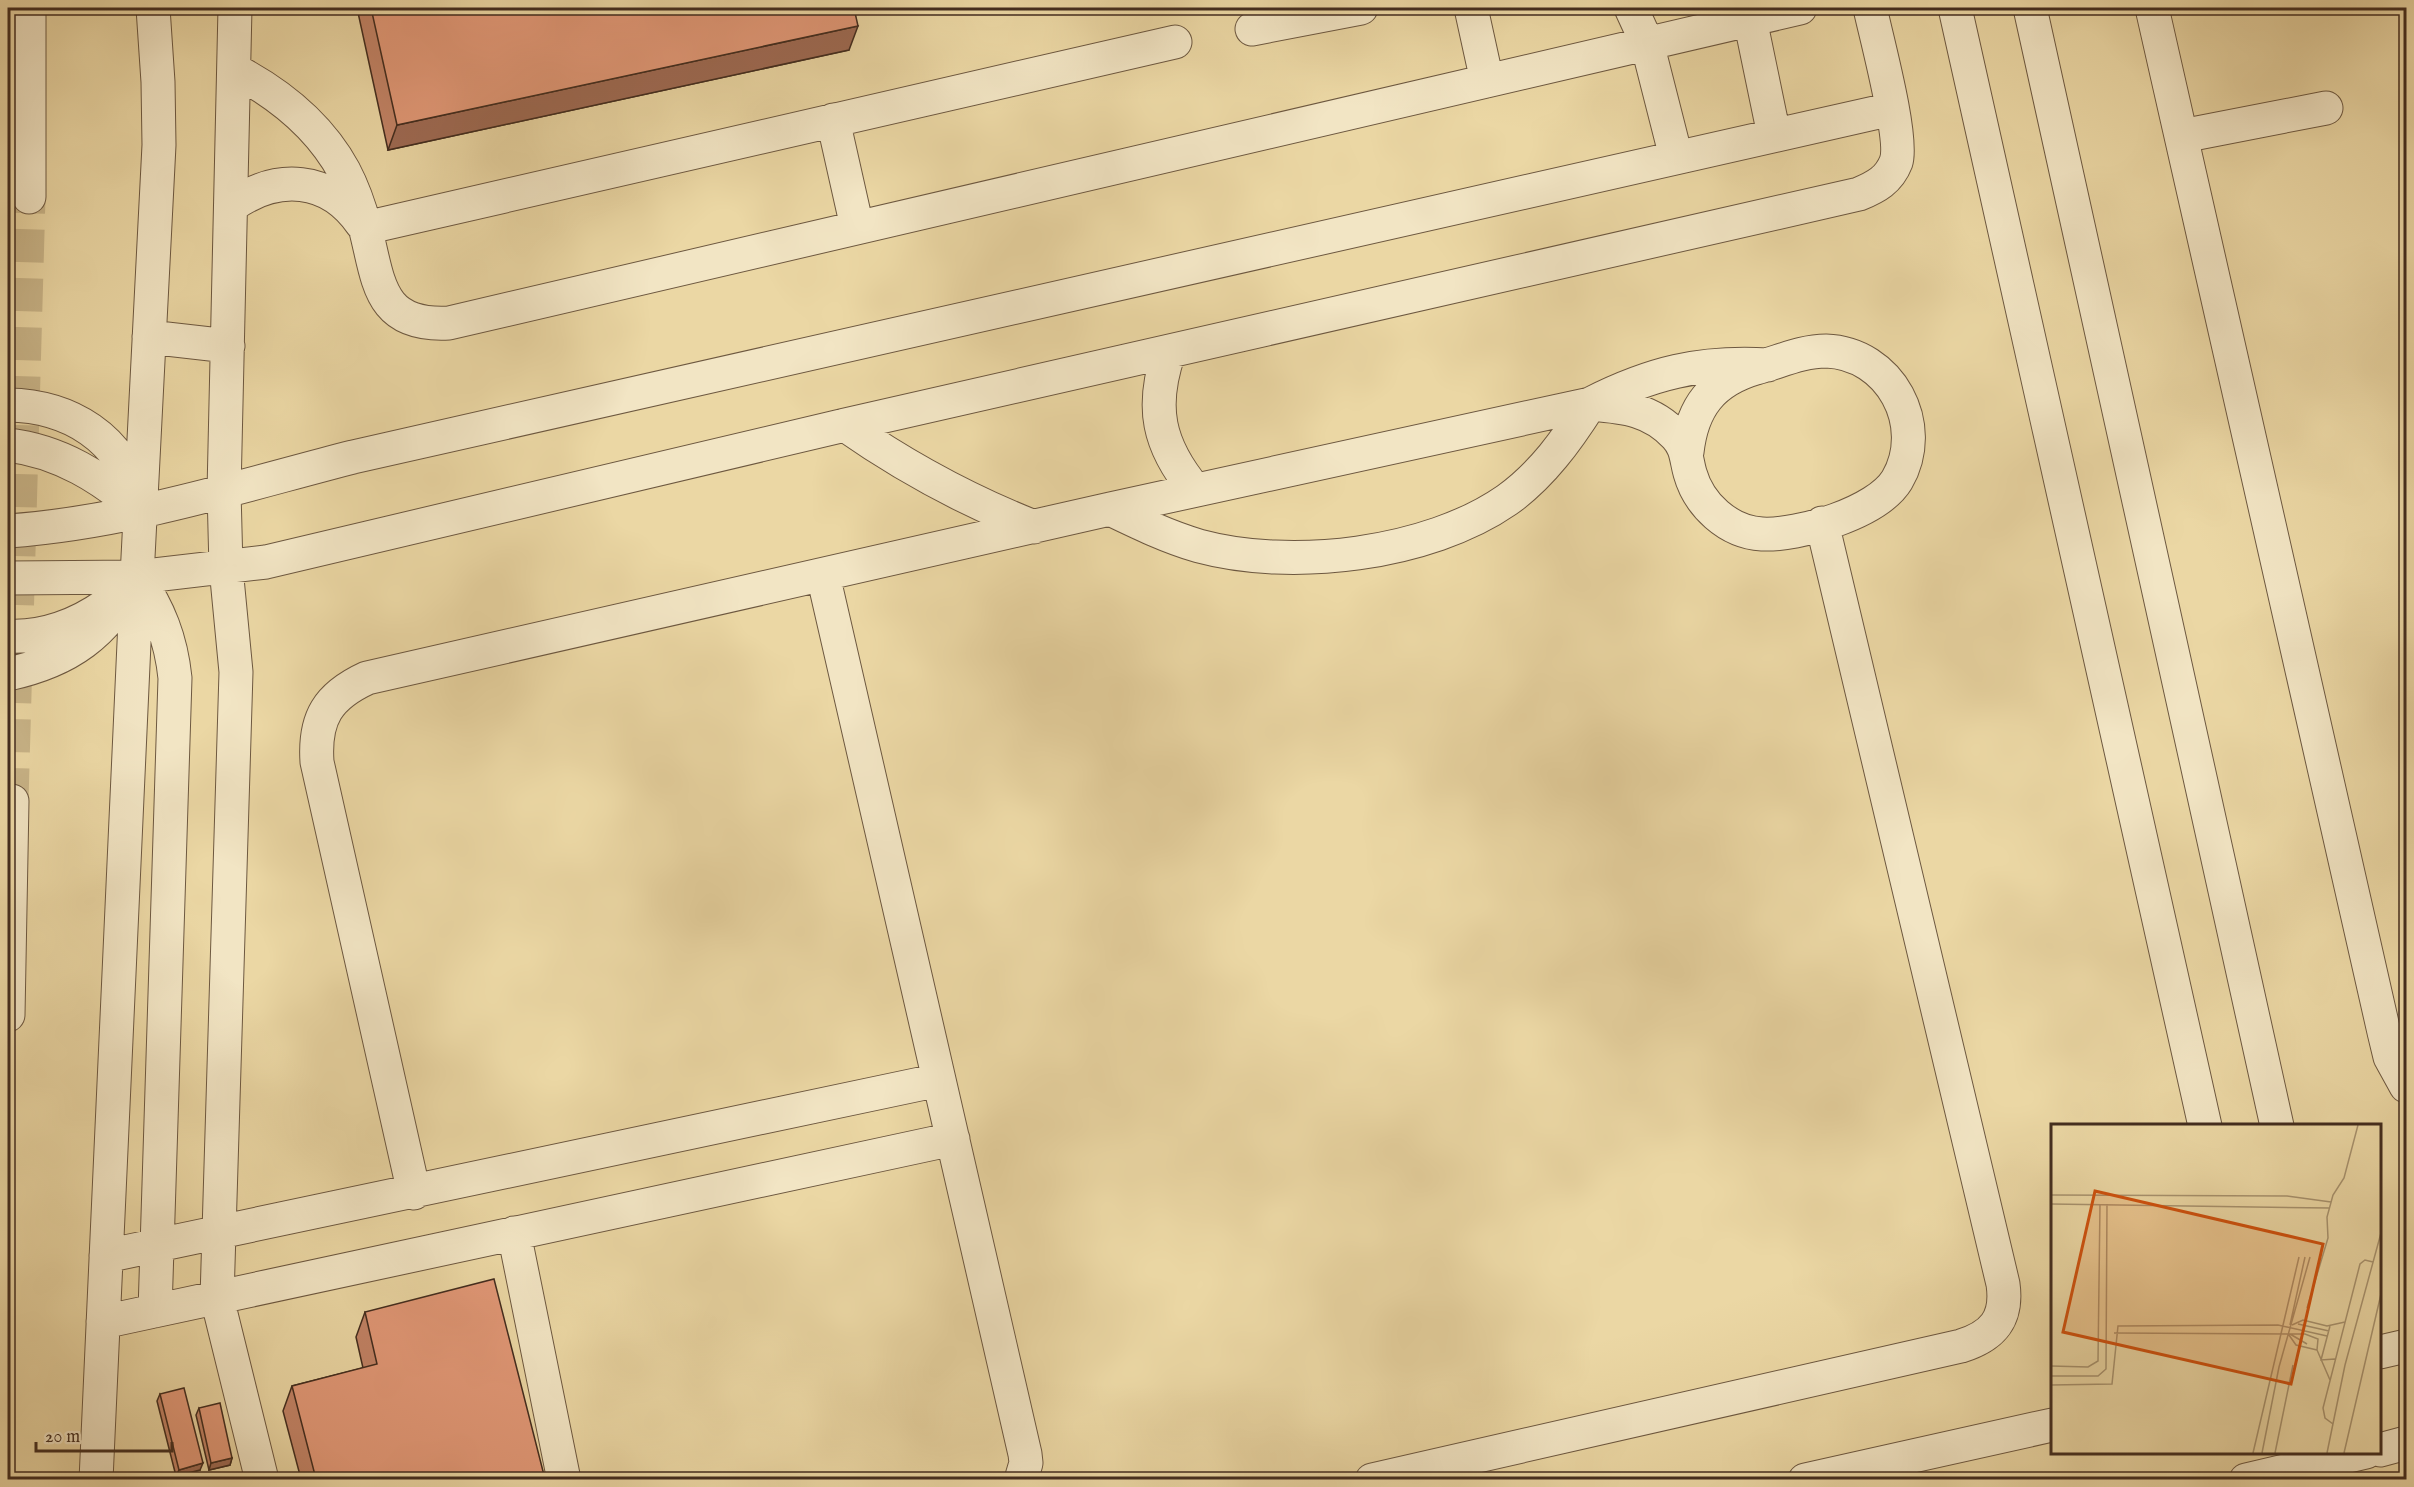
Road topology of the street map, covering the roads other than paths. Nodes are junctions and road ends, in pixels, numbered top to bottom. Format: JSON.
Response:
{"nodes":[{"id":1,"x":29,"y":8,"type":"edge"},
{"id":2,"x":153,"y":8,"type":"edge"},
{"id":3,"x":235,"y":8,"type":"edge"},
{"id":4,"x":1361,"y":8,"type":"edge"},
{"id":5,"x":1471,"y":8,"type":"edge"},
{"id":6,"x":1631,"y":8,"type":"edge"},
{"id":7,"x":1800,"y":8,"type":"edge"},
{"id":8,"x":1870,"y":8,"type":"edge"},
{"id":9,"x":1955,"y":8,"type":"edge"},
{"id":10,"x":2030,"y":8,"type":"edge"},
{"id":11,"x":2152,"y":8,"type":"edge"},
{"id":12,"x":1750,"y":13,"type":"edge"},
{"id":13,"x":1297,"y":14,"type":"edge"},
{"id":14,"x":1252,"y":29,"type":"dead end"},
{"id":15,"x":1174,"y":42,"type":"dead end"},
{"id":16,"x":1647,"y":43,"type":"junction"},
{"id":17,"x":234,"y":70,"type":"junction"},
{"id":18,"x":1487,"y":81,"type":"junction"},
{"id":19,"x":2326,"y":108,"type":"dead end"},
{"id":20,"x":1892,"y":109,"type":"junction"},
{"id":21,"x":833,"y":120,"type":"junction"},
{"id":22,"x":1774,"y":135,"type":"junction"},
{"id":23,"x":2181,"y":136,"type":"junction"},
{"id":24,"x":1676,"y":157,"type":"junction"},
{"id":25,"x":29,"y":197,"type":"tunnel mouth"},
{"id":26,"x":231,"y":206,"type":"junction"},
{"id":27,"x":857,"y":227,"type":"junction"},
{"id":28,"x":365,"y":228,"type":"junction"},
{"id":29,"x":149,"y":337,"type":"junction"},
{"id":30,"x":228,"y":346,"type":"junction"},
{"id":31,"x":1169,"y":352,"type":"junction"},
{"id":32,"x":1768,"y":365,"type":"junction"},
{"id":33,"x":1590,"y":404,"type":"junction"},
{"id":34,"x":8,"y":405,"type":"edge"},
{"id":35,"x":845,"y":425,"type":"junction"},
{"id":36,"x":8,"y":445,"type":"edge"},
{"id":37,"x":1687,"y":452,"type":"junction"},
{"id":38,"x":1195,"y":490,"type":"junction"},
{"id":39,"x":224,"y":491,"type":"junction"},
{"id":40,"x":1110,"y":509,"type":"junction"},
{"id":41,"x":141,"y":511,"type":"junction"},
{"id":42,"x":1822,"y":523,"type":"junction"},
{"id":43,"x":1034,"y":527,"type":"junction"},
{"id":44,"x":8,"y":531,"type":"edge"},
{"id":45,"x":226,"y":568,"type":"junction"},
{"id":46,"x":823,"y":574,"type":"junction"},
{"id":47,"x":137,"y":577,"type":"junction"},
{"id":48,"x":8,"y":578,"type":"edge"},
{"id":49,"x":8,"y":636,"type":"edge"},
{"id":50,"x":8,"y":674,"type":"edge"},
{"id":51,"x":12,"y":801,"type":"dead end"},
{"id":52,"x":8,"y":1015,"type":"edge"},
{"id":53,"x":939,"y":1080,"type":"junction"},
{"id":54,"x":2406,"y":1086,"type":"edge"},
{"id":55,"x":2205,"y":1124,"type":"edge"},
{"id":56,"x":2277,"y":1124,"type":"edge"},
{"id":57,"x":953,"y":1139,"type":"junction"},
{"id":58,"x":414,"y":1192,"type":"junction"},
{"id":59,"x":218,"y":1233,"type":"junction"},
{"id":60,"x":514,"y":1233,"type":"junction"},
{"id":61,"x":157,"y":1246,"type":"junction"},
{"id":62,"x":106,"y":1256,"type":"junction"},
{"id":63,"x":217,"y":1298,"type":"junction"},
{"id":64,"x":155,"y":1311,"type":"junction"},
{"id":65,"x":103,"y":1322,"type":"junction"},
{"id":66,"x":2406,"y":1346,"type":"edge"},
{"id":67,"x":2381,"y":1352,"type":"edge"},
{"id":68,"x":2051,"y":1425,"type":"edge"},
{"id":69,"x":2406,"y":1443,"type":"edge"},
{"id":70,"x":2381,"y":1449,"type":"edge"},
{"id":71,"x":2358,"y":1454,"type":"edge"},
{"id":72,"x":2264,"y":1477,"type":"edge"},
{"id":73,"x":96,"y":1479,"type":"edge"},
{"id":74,"x":262,"y":1479,"type":"edge"},
{"id":75,"x":564,"y":1479,"type":"edge"},
{"id":76,"x":1021,"y":1479,"type":"edge"},
{"id":77,"x":1372,"y":1479,"type":"edge"},
{"id":78,"x":1805,"y":1479,"type":"edge"}],
"edges":[{"from":1,"to":25,"type":"street"},
{"from":2,"to":29,"type":"street"},
{"from":3,"to":17,"type":"street"},
{"from":4,"to":13,"type":"street"},
{"from":5,"to":18,"type":"street"},
{"from":6,"to":16,"type":"street"},
{"from":7,"to":12,"type":"street"},
{"from":8,"to":20,"type":"street"},
{"from":9,"to":55,"type":"street"},
{"from":10,"to":56,"type":"street"},
{"from":11,"to":23,"type":"street"},
{"from":12,"to":16,"type":"street"},
{"from":12,"to":22,"type":"street"},
{"from":13,"to":14,"type":"street"},
{"from":15,"to":21,"type":"street"},
{"from":16,"to":18,"type":"street"},
{"from":16,"to":24,"type":"street"},
{"from":17,"to":26,"type":"street"},
{"from":17,"to":28,"type":"street"},
{"from":18,"to":27,"type":"street"},
{"from":19,"to":23,"type":"street"},
{"from":20,"to":22,"type":"street"},
{"from":20,"to":31,"type":"street"},
{"from":21,"to":27,"type":"street"},
{"from":21,"to":28,"type":"street"},
{"from":22,"to":24,"type":"street"},
{"from":23,"to":54,"type":"street"},
{"from":24,"to":39,"type":"street"},
{"from":26,"to":28,"type":"street"},
{"from":26,"to":30,"type":"street"},
{"from":27,"to":28,"type":"street"},
{"from":29,"to":30,"type":"street"},
{"from":29,"to":41,"type":"street"},
{"from":30,"to":39,"type":"street"},
{"from":31,"to":35,"type":"street"},
{"from":31,"to":38,"type":"street"},
{"from":32,"to":33,"type":"street"},
{"from":32,"to":37,"type":"street"},
{"from":32,"to":42,"type":"street"},
{"from":33,"to":37,"type":"street"},
{"from":33,"to":38,"type":"street"},
{"from":33,"to":40,"type":"street"},
{"from":34,"to":41,"type":"street"},
{"from":35,"to":43,"type":"street"},
{"from":35,"to":45,"type":"street"},
{"from":36,"to":41,"type":"street"},
{"from":37,"to":42,"type":"street"},
{"from":38,"to":40,"type":"street"},
{"from":39,"to":41,"type":"street"},
{"from":39,"to":45,"type":"street"},
{"from":40,"to":43,"type":"street"},
{"from":41,"to":44,"type":"street"},
{"from":41,"to":47,"type":"street"},
{"from":42,"to":77,"type":"street"},
{"from":43,"to":46,"type":"street"},
{"from":45,"to":47,"type":"street"},
{"from":45,"to":59,"type":"street"},
{"from":46,"to":53,"type":"street"},
{"from":46,"to":58,"type":"street"},
{"from":47,"to":48,"type":"street"},
{"from":47,"to":49,"type":"street"},
{"from":47,"to":50,"type":"street"},
{"from":47,"to":61,"type":"street"},
{"from":47,"to":62,"type":"street"},
{"from":51,"to":52,"type":"street"},
{"from":53,"to":57,"type":"street"},
{"from":53,"to":58,"type":"street"},
{"from":57,"to":60,"type":"street"},
{"from":57,"to":76,"type":"street"},
{"from":58,"to":59,"type":"street"},
{"from":59,"to":61,"type":"street"},
{"from":59,"to":63,"type":"street"},
{"from":60,"to":63,"type":"street"},
{"from":60,"to":75,"type":"street"},
{"from":61,"to":62,"type":"street"},
{"from":61,"to":64,"type":"street"},
{"from":62,"to":65,"type":"street"},
{"from":63,"to":64,"type":"street"},
{"from":63,"to":74,"type":"street"},
{"from":64,"to":65,"type":"street"},
{"from":65,"to":73,"type":"street"},
{"from":66,"to":67,"type":"street"},
{"from":68,"to":78,"type":"street"},
{"from":69,"to":70,"type":"street"},
{"from":71,"to":72,"type":"street"}]}
